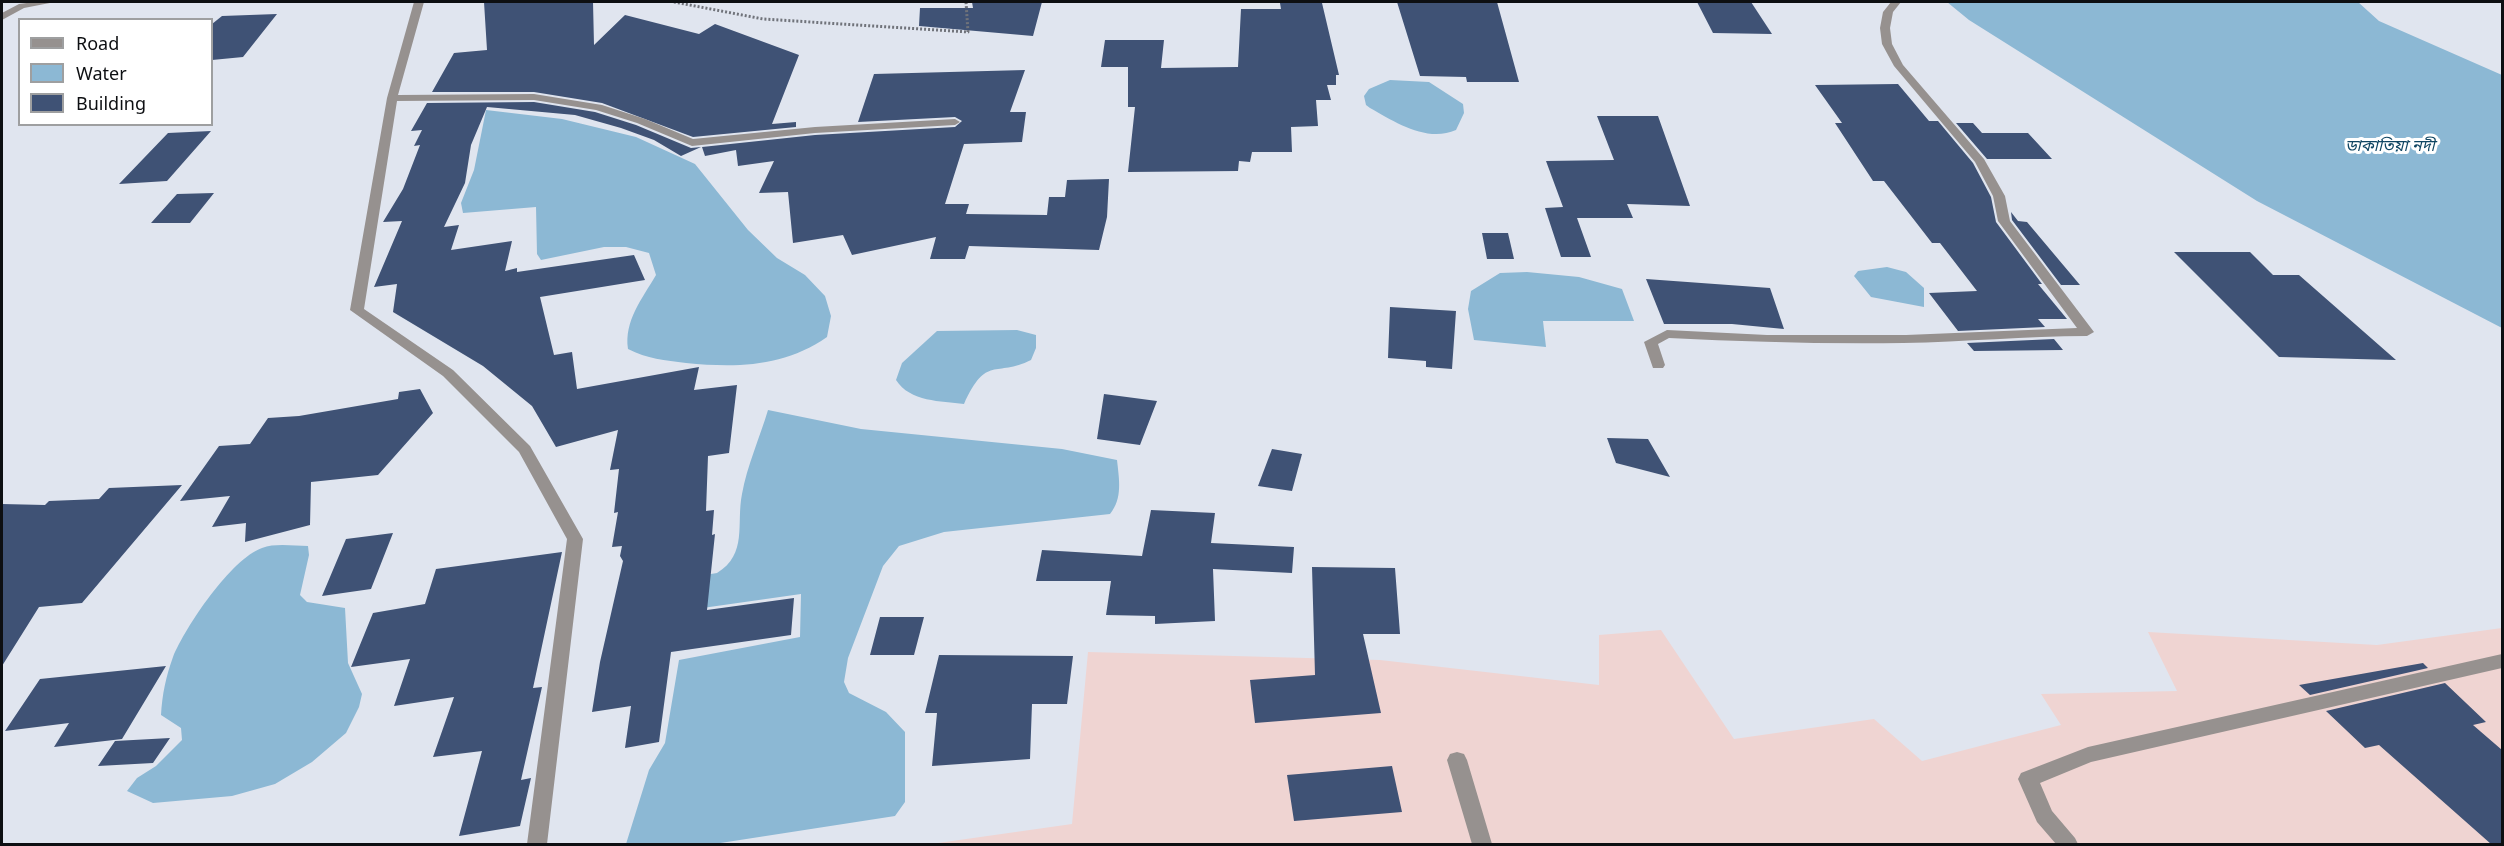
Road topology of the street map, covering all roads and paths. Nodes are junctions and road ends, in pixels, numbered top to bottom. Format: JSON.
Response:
{"nodes":[{"id":1,"x":50,"y":2,"type":"edge"},
{"id":2,"x":419,"y":2,"type":"edge"},
{"id":3,"x":674,"y":2,"type":"edge"},
{"id":4,"x":966,"y":2,"type":"edge"},
{"id":5,"x":1896,"y":2,"type":"edge"},
{"id":6,"x":2,"y":17,"type":"edge"},
{"id":7,"x":392,"y":98,"type":"junction"},
{"id":8,"x":955,"y":122,"type":"dead end"},
{"id":9,"x":1658,"y":365,"type":"dead end"},
{"id":10,"x":2502,"y":661,"type":"edge"},
{"id":11,"x":1457,"y":760,"type":"dead end"},
{"id":12,"x":537,"y":844,"type":"edge"},
{"id":13,"x":1482,"y":844,"type":"edge"},
{"id":14,"x":2068,"y":844,"type":"edge"}],
"edges":[{"from":1,"to":6,"type":"street"},
{"from":2,"to":7,"type":"street"},
{"from":3,"to":4,"type":"path"},
{"from":5,"to":9,"type":"street"},
{"from":7,"to":8,"type":"street"},
{"from":7,"to":12,"type":"street"},
{"from":10,"to":14,"type":"street"},
{"from":11,"to":13,"type":"street"}]}
